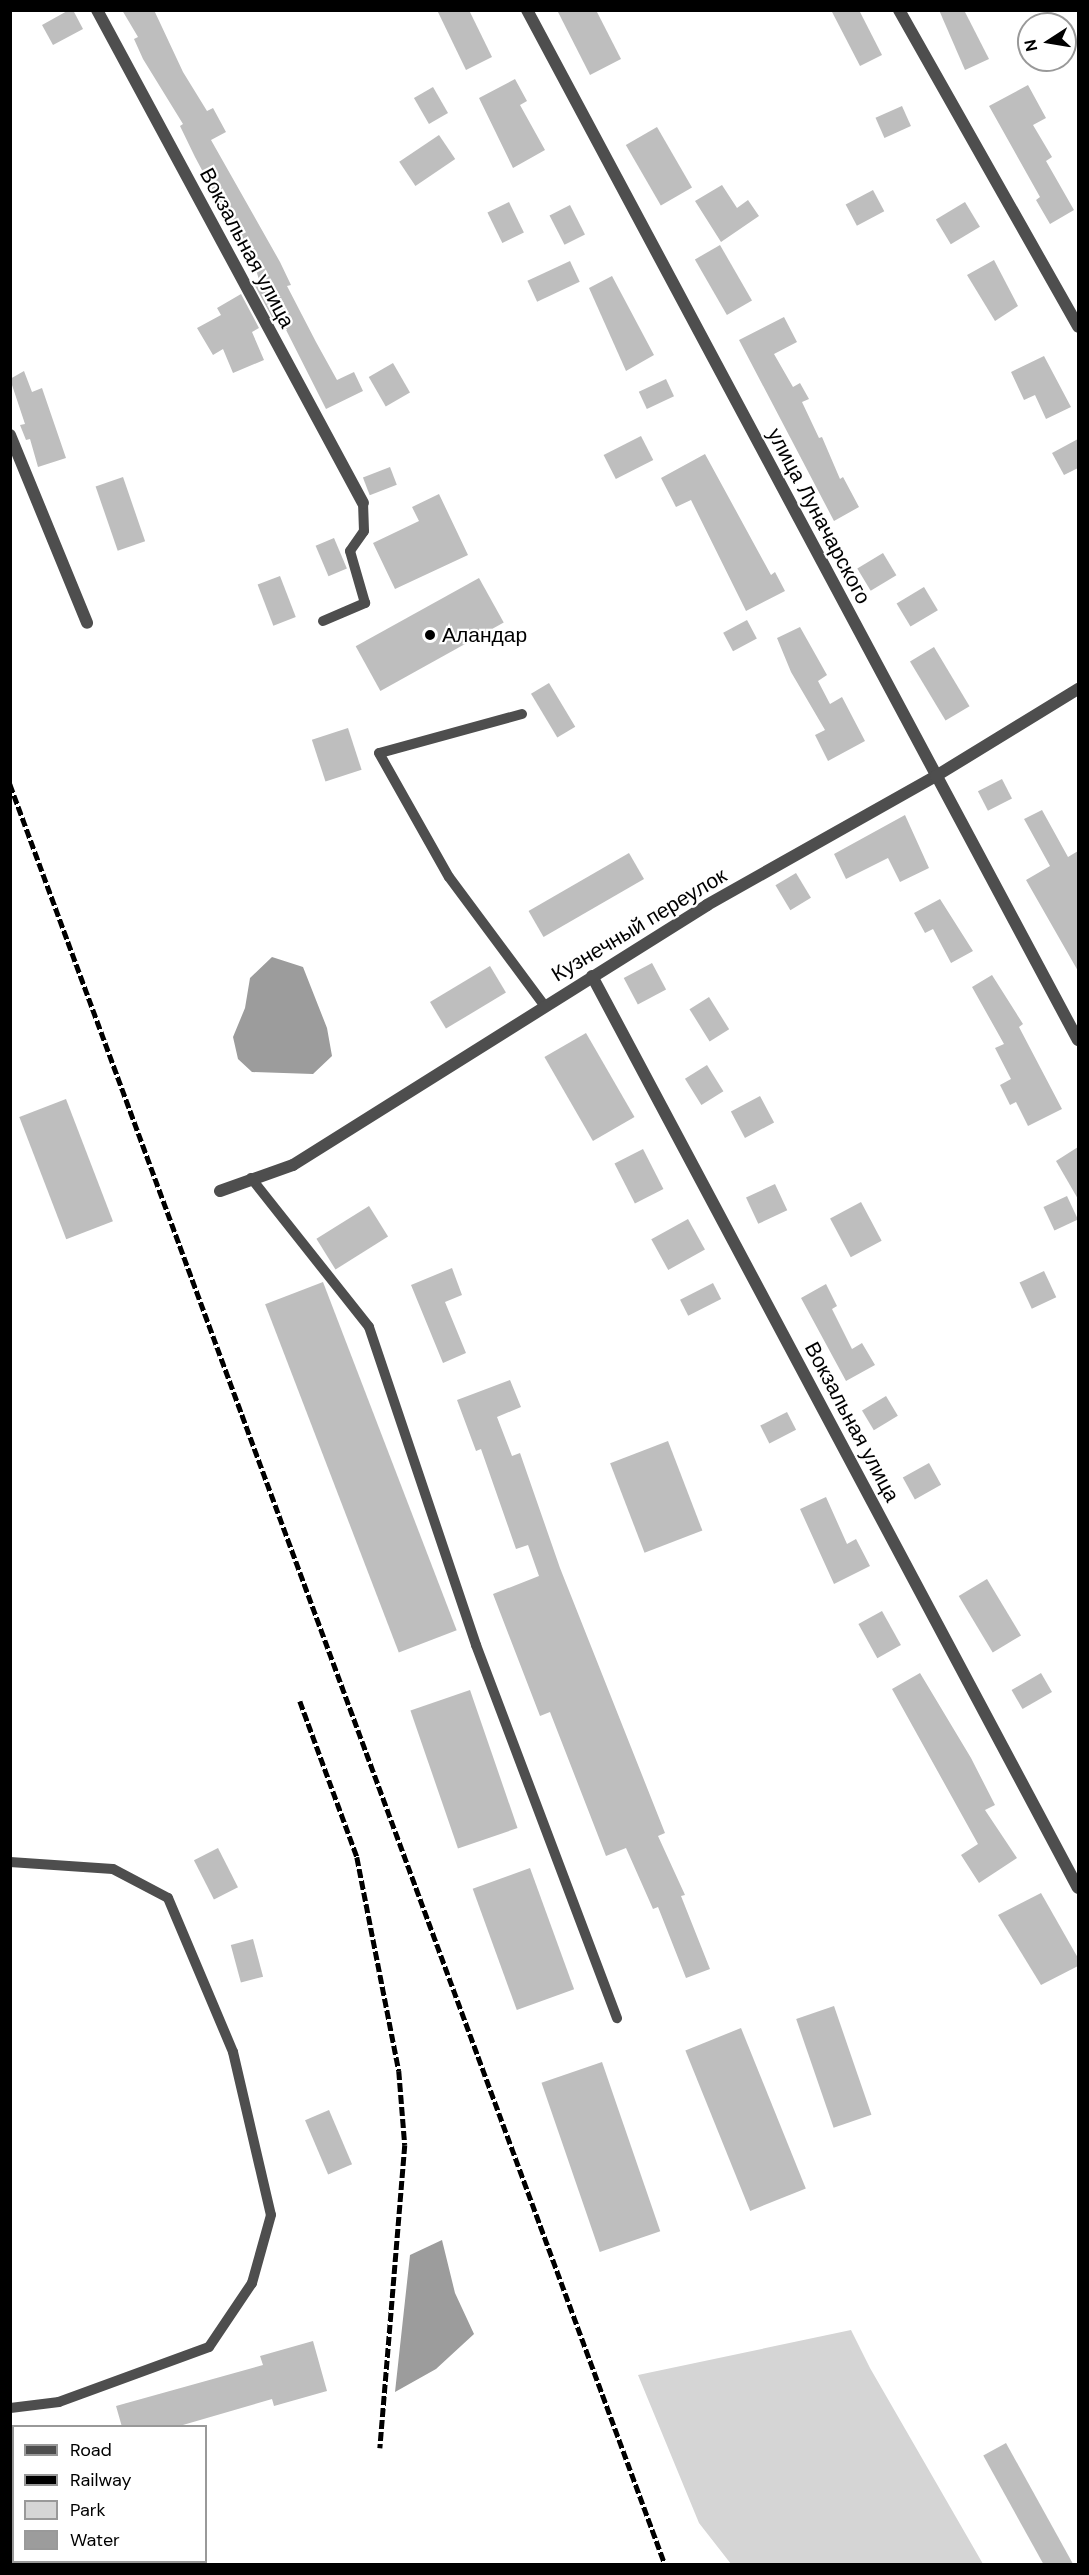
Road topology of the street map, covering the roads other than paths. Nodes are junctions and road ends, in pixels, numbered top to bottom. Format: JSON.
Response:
{"nodes":[{"id":1,"x":97,"y":10,"type":"edge"},
{"id":2,"x":527,"y":10,"type":"edge"},
{"id":3,"x":899,"y":10,"type":"edge"},
{"id":4,"x":1078,"y":327,"type":"edge"},
{"id":5,"x":10,"y":435,"type":"edge"},
{"id":6,"x":363,"y":503,"type":"joint"},
{"id":7,"x":323,"y":621,"type":"dead end"},
{"id":8,"x":87,"y":623,"type":"dead end"},
{"id":9,"x":1078,"y":689,"type":"edge"},
{"id":10,"x":522,"y":714,"type":"dead end"},
{"id":11,"x":936,"y":776,"type":"junction"},
{"id":12,"x":592,"y":976,"type":"junction"},
{"id":13,"x":544,"y":1005,"type":"junction"},
{"id":14,"x":1078,"y":1040,"type":"edge"},
{"id":15,"x":251,"y":1178,"type":"junction"},
{"id":16,"x":220,"y":1191,"type":"dead end"},
{"id":17,"x":10,"y":1862,"type":"edge"},
{"id":18,"x":1078,"y":1888,"type":"edge"},
{"id":19,"x":617,"y":2018,"type":"dead end"},
{"id":20,"x":10,"y":2408,"type":"edge"}],
"edges":[{"from":1,"to":6,"type":"street","name":"Вокзальная улица"},
{"from":2,"to":11,"type":"street","name":"улица Луначарского"},
{"from":3,"to":4,"type":"street"},
{"from":5,"to":8,"type":"street"},
{"from":6,"to":7,"type":"lane"},
{"from":9,"to":11,"type":"street","name":"Кузнечный переулок"},
{"from":10,"to":13,"type":"lane"},
{"from":11,"to":12,"type":"street","name":"Кузнечный переулок"},
{"from":11,"to":14,"type":"street","name":"улица Луначарского"},
{"from":12,"to":13,"type":"street","name":"Кузнечный переулок"},
{"from":12,"to":18,"type":"street","name":"Вокзальная улица"},
{"from":13,"to":15,"type":"street","name":"Кузнечный переулок"},
{"from":15,"to":16,"type":"street","name":"Кузнечный переулок"},
{"from":15,"to":19,"type":"lane"},
{"from":17,"to":20,"type":"lane"}]}
